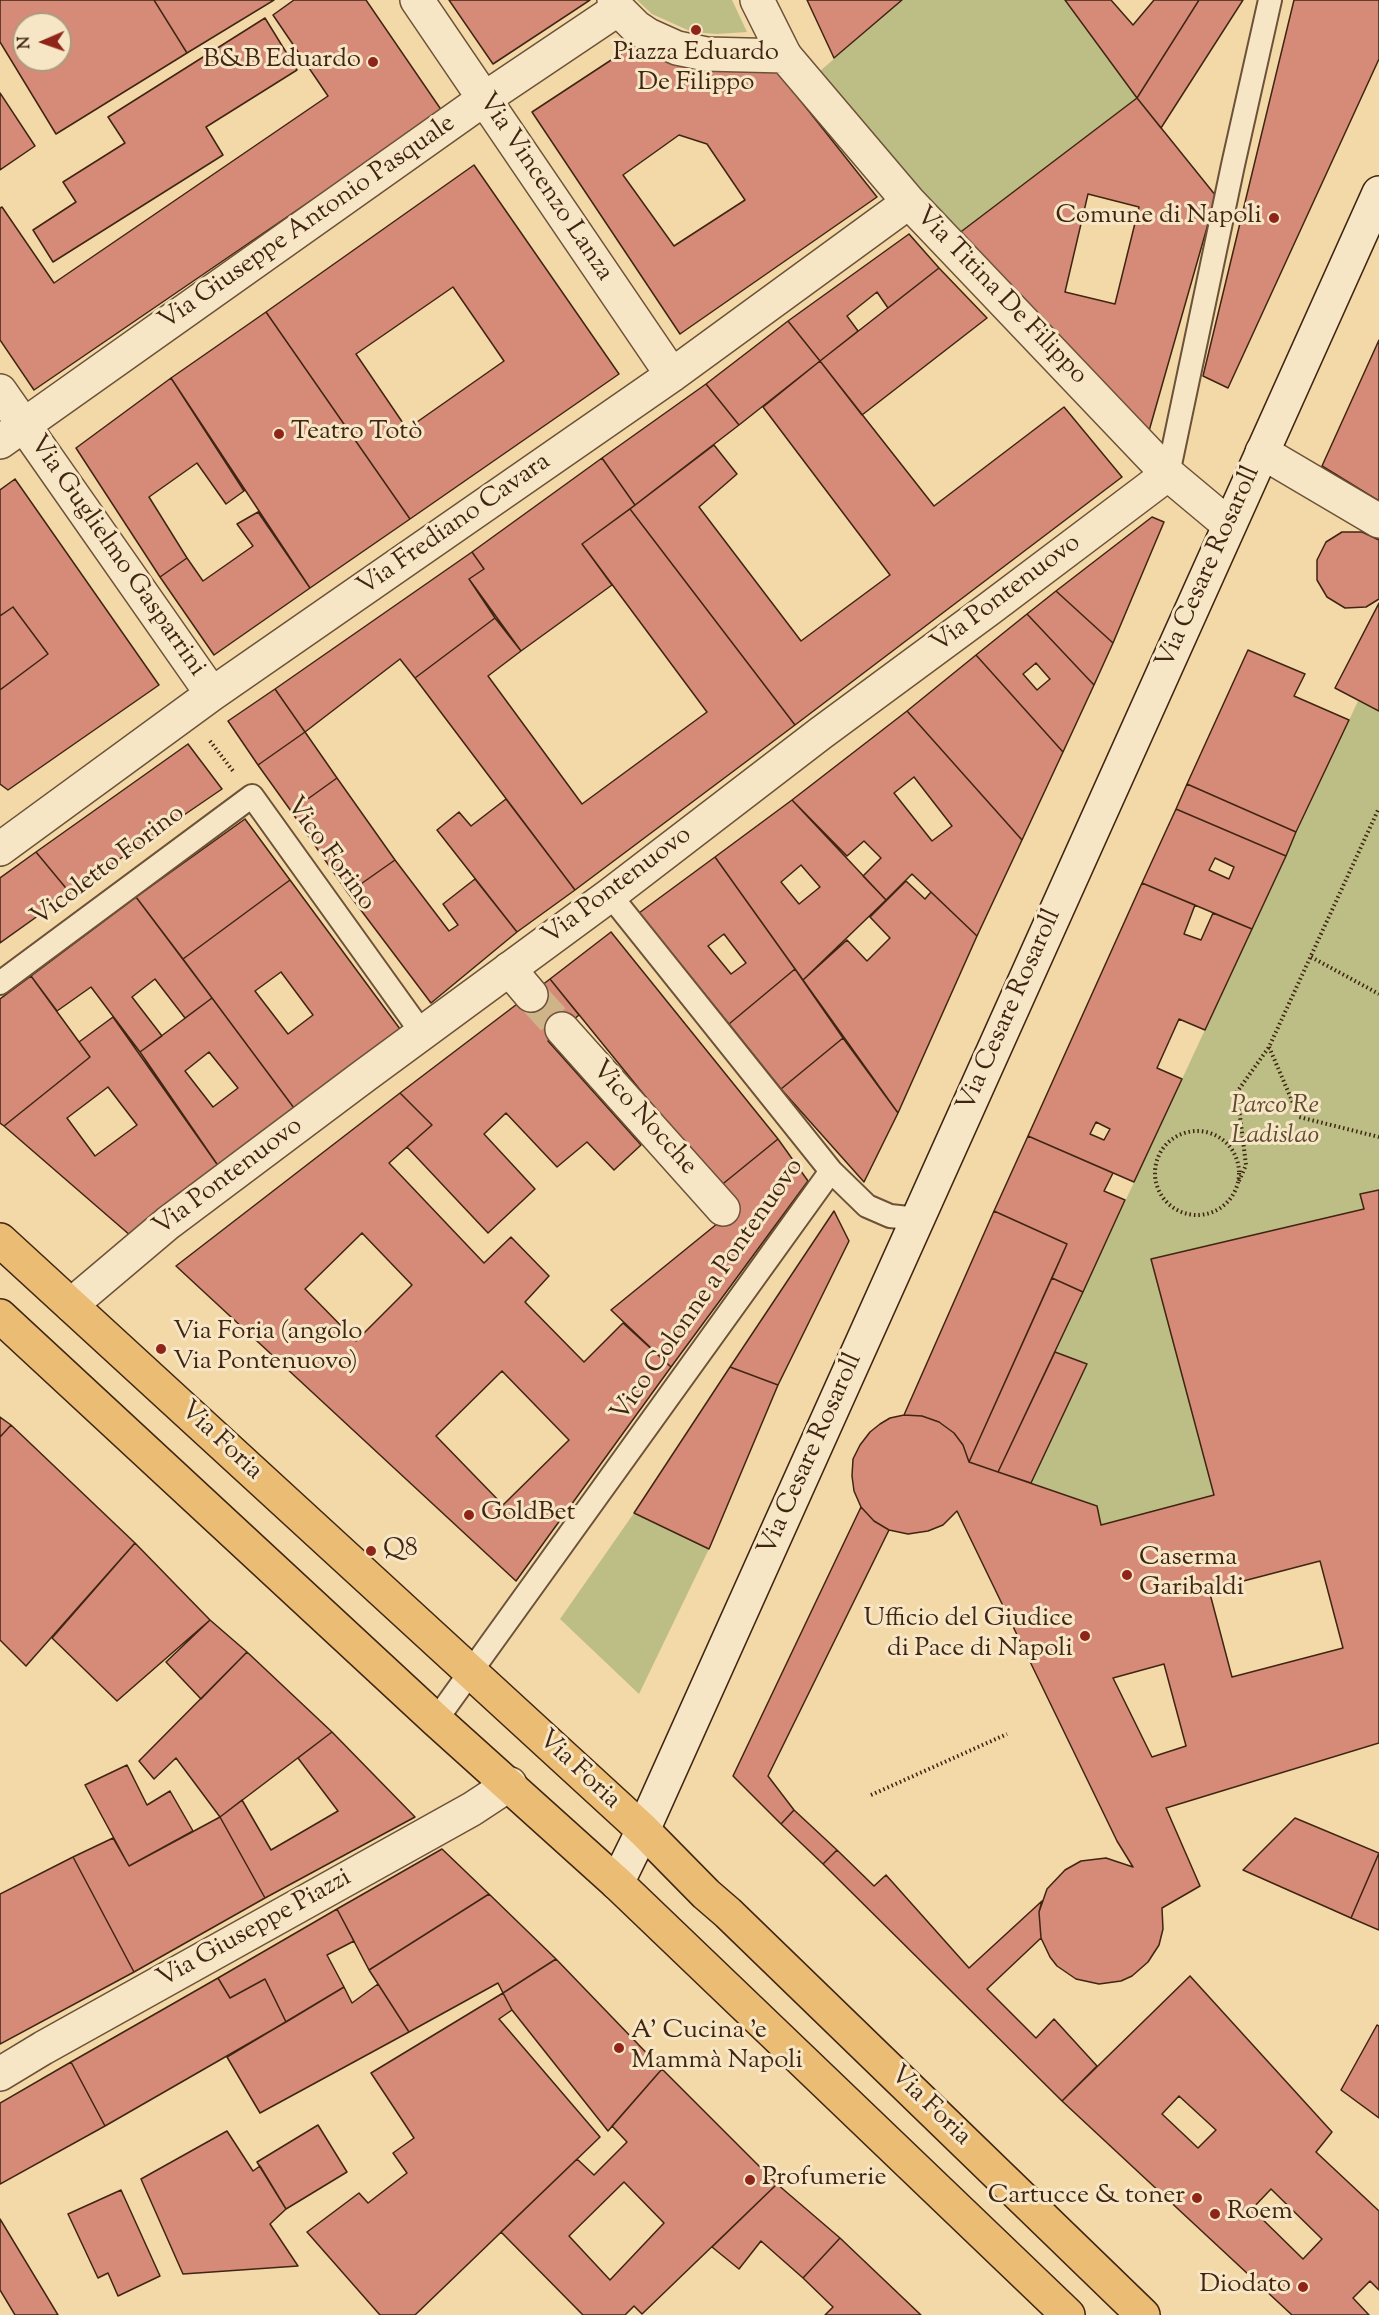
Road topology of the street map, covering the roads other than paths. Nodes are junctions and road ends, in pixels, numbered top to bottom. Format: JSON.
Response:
{"nodes":[{"id":1,"x":417,"y":0,"type":"edge"},
{"id":2,"x":757,"y":0,"type":"edge"},
{"id":3,"x":1270,"y":0,"type":"edge"},
{"id":4,"x":616,"y":5,"type":"edge"},
{"id":5,"x":785,"y":56,"type":"junction"},
{"id":6,"x":484,"y":99,"type":"junction"},
{"id":7,"x":1379,"y":193,"type":"edge"},
{"id":8,"x":909,"y":202,"type":"junction"},
{"id":9,"x":672,"y":375,"type":"junction"},
{"id":10,"x":0,"y":391,"type":"edge"},
{"id":11,"x":12,"y":434,"type":"edge"},
{"id":12,"x":1262,"y":452,"type":"junction"},
{"id":13,"x":1168,"y":474,"type":"junction"},
{"id":14,"x":1379,"y":521,"type":"edge"},
{"id":15,"x":1229,"y":525,"type":"junction"},
{"id":16,"x":200,"y":703,"type":"junction"},
{"id":17,"x":252,"y":796,"type":"joint"},
{"id":18,"x":5,"y":837,"type":"edge"},
{"id":19,"x":610,"y":895,"type":"junction"},
{"id":20,"x":509,"y":969,"type":"junction"},
{"id":21,"x":0,"y":983,"type":"edge"},
{"id":22,"x":531,"y":995,"type":"tunnel mouth"},
{"id":23,"x":562,"y":1029,"type":"tunnel mouth"},
{"id":24,"x":422,"y":1033,"type":"junction"},
{"id":25,"x":831,"y":1172,"type":"junction"},
{"id":26,"x":723,"y":1209,"type":"dead end"},
{"id":27,"x":918,"y":1219,"type":"junction"},
{"id":28,"x":0,"y":1240,"type":"edge"},
{"id":29,"x":71,"y":1305,"type":"junction"},
{"id":30,"x":0,"y":1316,"type":"edge"},
{"id":31,"x":471,"y":1672,"type":"junction"},
{"id":32,"x":436,"y":1720,"type":"junction"},
{"id":33,"x":510,"y":1784,"type":"junction"},
{"id":34,"x":643,"y":1830,"type":"junction"},
{"id":35,"x":617,"y":1883,"type":"junction"},
{"id":36,"x":0,"y":2073,"type":"edge"},
{"id":37,"x":1068,"y":2315,"type":"edge"},
{"id":38,"x":1143,"y":2315,"type":"edge"}],
"edges":[{"from":1,"to":6,"type":"street","name":"Via Vincenzo Lanza"},
{"from":2,"to":5,"type":"street","name":"Via Titina De Filippo"},
{"from":3,"to":13,"type":"lane"},
{"from":4,"to":5,"type":"street"},
{"from":4,"to":6,"type":"street","name":"Via Giuseppe Antonio Pasquale"},
{"from":5,"to":8,"type":"street","name":"Via Titina De Filippo"},
{"from":6,"to":9,"type":"street","name":"Via Vincenzo Lanza"},
{"from":6,"to":11,"type":"street","name":"Via Giuseppe Antonio Pasquale"},
{"from":7,"to":12,"type":"street","name":"Via Cesare Rosaroll"},
{"from":8,"to":9,"type":"street","name":"Via Frediano Cavara"},
{"from":8,"to":13,"type":"street","name":"Via Titina De Filippo"},
{"from":9,"to":16,"type":"street","name":"Via Frediano Cavara"},
{"from":10,"to":11,"type":"street","name":"Via Guglielmo Gasparrini"},
{"from":11,"to":16,"type":"street","name":"Via Guglielmo Gasparrini"},
{"from":12,"to":14,"type":"street"},
{"from":12,"to":15,"type":"street","name":"Via Cesare Rosaroll"},
{"from":13,"to":15,"type":"street","name":"Via Titina De Filippo"},
{"from":13,"to":19,"type":"street","name":"Via Pontenuovo"},
{"from":15,"to":27,"type":"street","name":"Via Cesare Rosaroll"},
{"from":16,"to":18,"type":"street","name":"Via Frediano Cavara"},
{"from":17,"to":21,"type":"lane","name":"Vicoletto Forino"},
{"from":17,"to":24,"type":"lane","name":"Vico Forino"},
{"from":19,"to":20,"type":"street","name":"Via Pontenuovo"},
{"from":19,"to":25,"type":"lane","name":"Vico Colonne a Pontenuovo"},
{"from":20,"to":22,"type":"street"},
{"from":20,"to":24,"type":"street","name":"Via Pontenuovo"},
{"from":23,"to":26,"type":"street","name":"Vico Nocche"},
{"from":24,"to":29,"type":"street","name":"Via Pontenuovo"},
{"from":25,"to":27,"type":"lane"},
{"from":25,"to":31,"type":"lane","name":"Vico Colonne a Pontenuovo"},
{"from":27,"to":34,"type":"street","name":"Via Cesare Rosaroll"},
{"from":28,"to":29,"type":"main road","name":"Via Foria"},
{"from":29,"to":31,"type":"main road","name":"Via Foria"},
{"from":30,"to":32,"type":"main road"},
{"from":31,"to":32,"type":"lane","name":"Vico Colonne a Pontenuovo"},
{"from":31,"to":34,"type":"main road","name":"Via Foria"},
{"from":32,"to":33,"type":"main road"},
{"from":33,"to":35,"type":"main road"},
{"from":33,"to":36,"type":"street","name":"Via Giuseppe Piazzi"},
{"from":34,"to":35,"type":"street","name":"Via Cesare Rosaroll"},
{"from":34,"to":38,"type":"main road","name":"Via Foria"},
{"from":35,"to":37,"type":"main road"}]}
